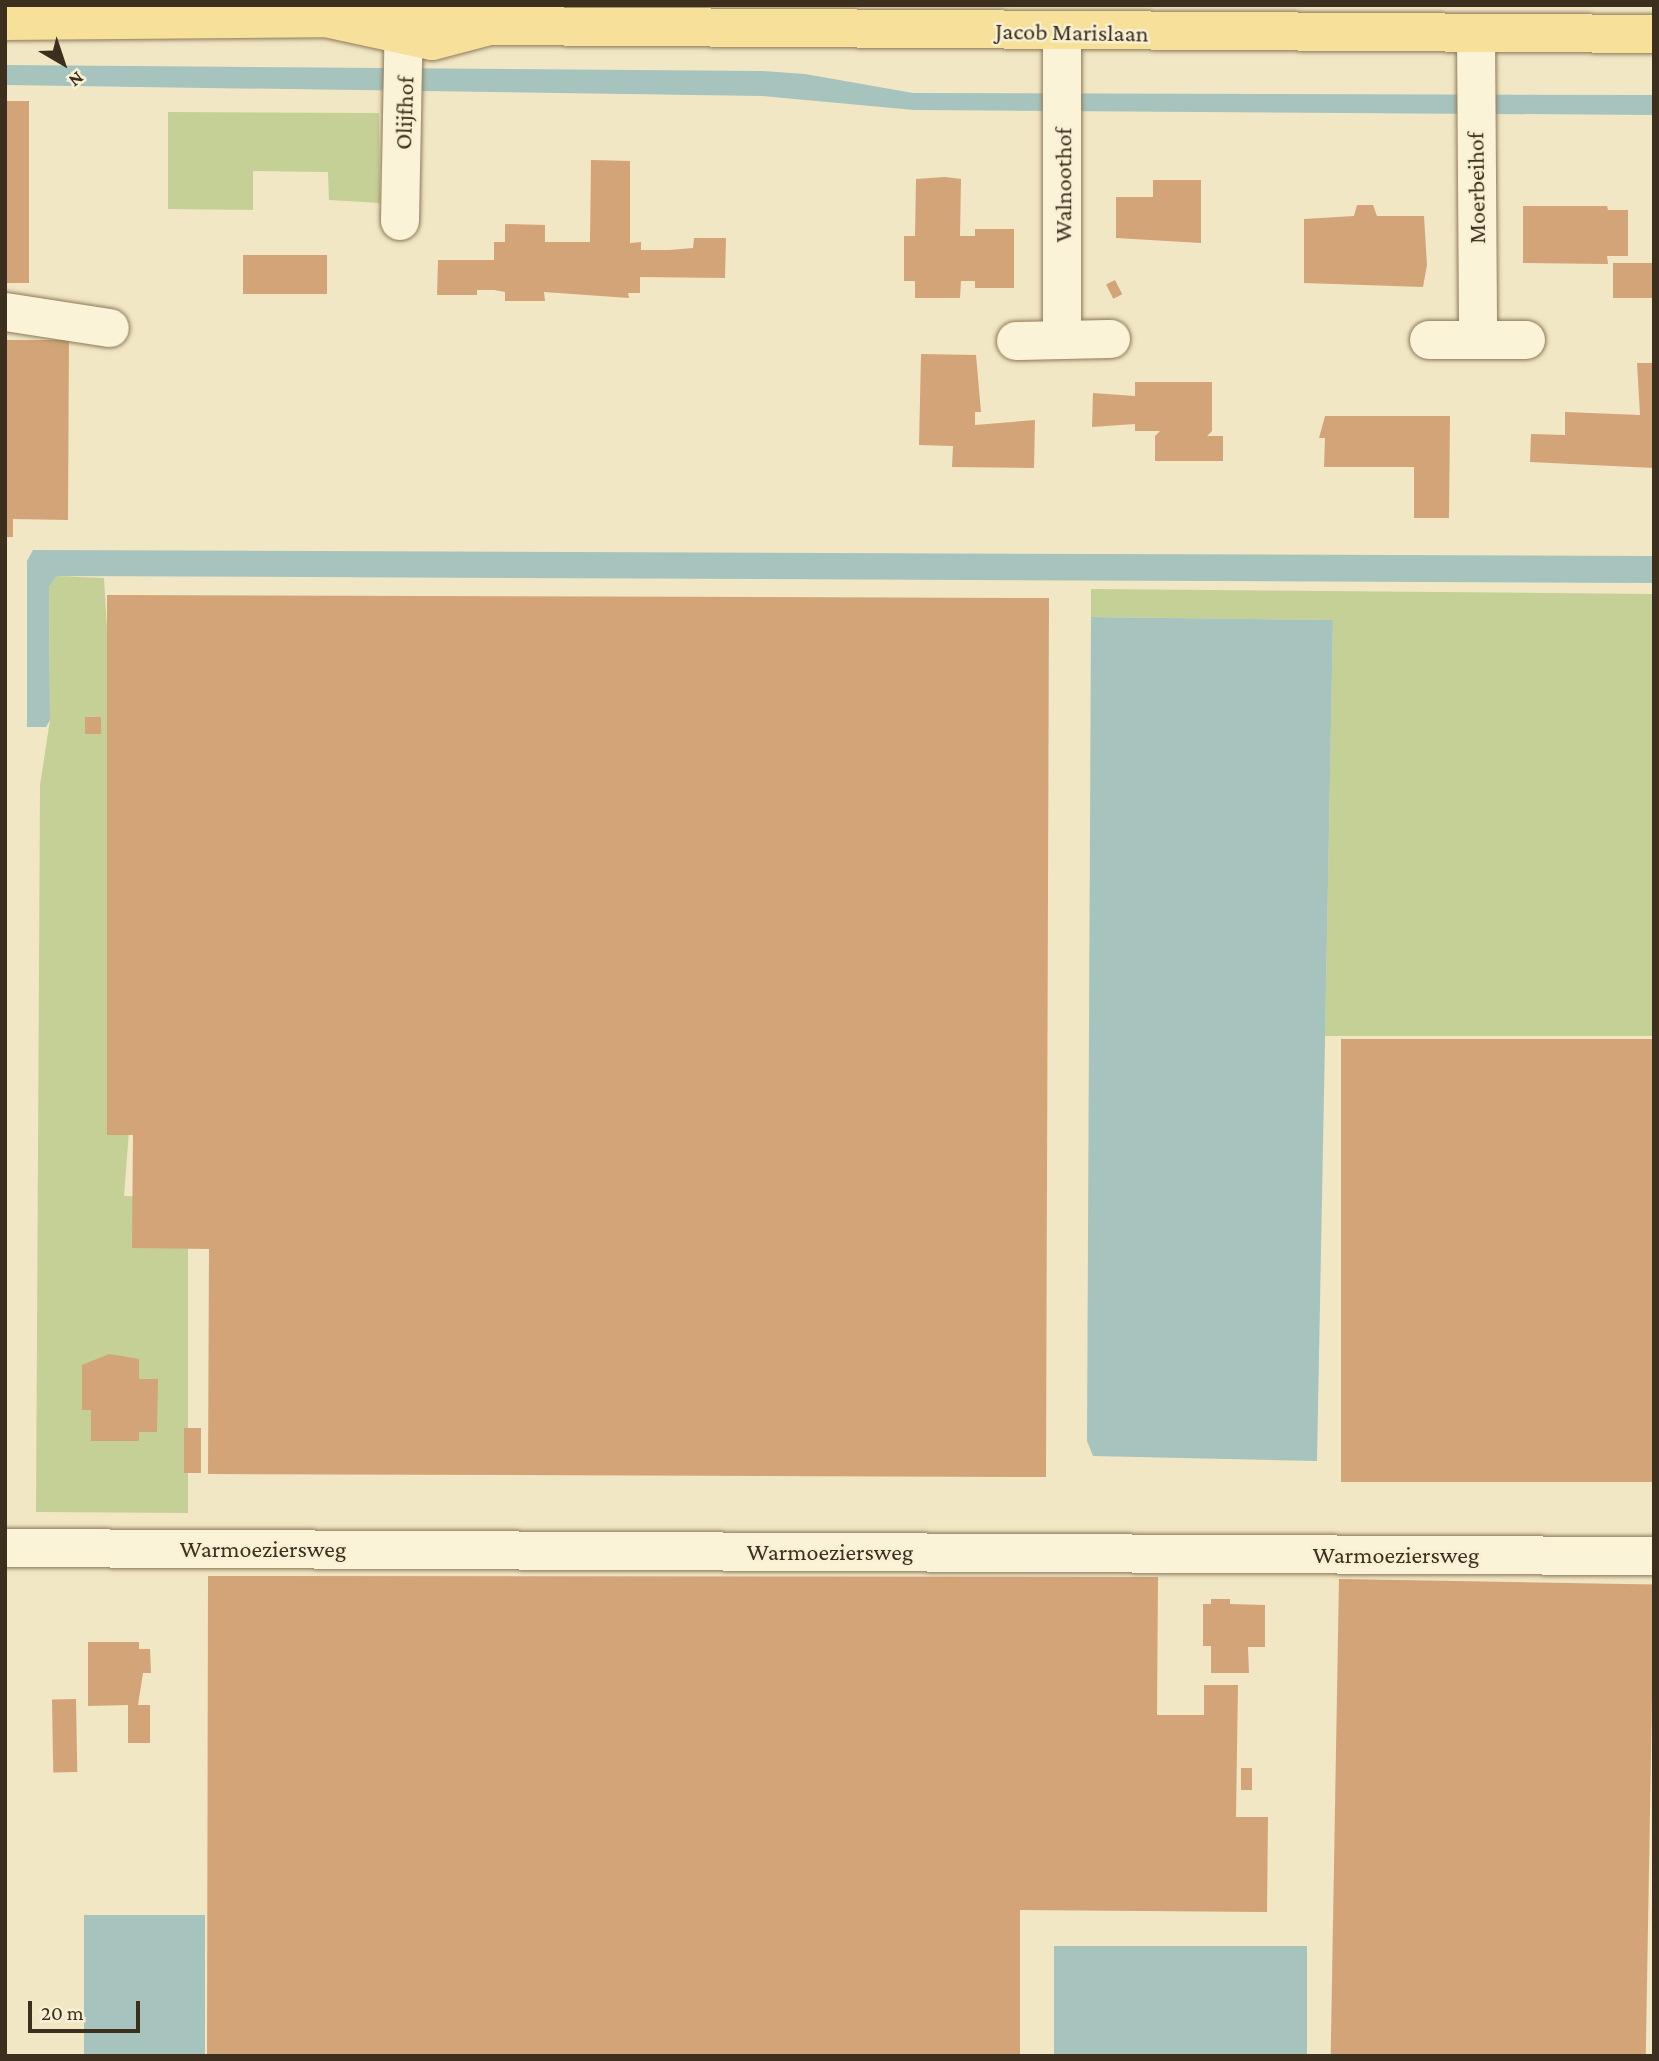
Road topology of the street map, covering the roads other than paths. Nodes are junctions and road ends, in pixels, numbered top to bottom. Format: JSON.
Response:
{"nodes":[{"id":1,"x":490,"y":16,"type":"edge"},
{"id":2,"x":5,"y":21,"type":"edge"},
{"id":3,"x":1062,"y":32,"type":"junction"},
{"id":4,"x":405,"y":34,"type":"edge"},
{"id":5,"x":1654,"y":34,"type":"edge"},
{"id":6,"x":1476,"y":49,"type":"junction"},
{"id":7,"x":400,"y":220,"type":"dead end"},
{"id":8,"x":5,"y":313,"type":"edge"},
{"id":9,"x":110,"y":328,"type":"dead end"},
{"id":10,"x":1062,"y":339,"type":"junction"},
{"id":11,"x":1111,"y":339,"type":"dead end"},
{"id":12,"x":1429,"y":340,"type":"dead end"},
{"id":13,"x":1478,"y":340,"type":"junction"},
{"id":14,"x":1526,"y":340,"type":"dead end"},
{"id":15,"x":1016,"y":341,"type":"dead end"},
{"id":16,"x":5,"y":1548,"type":"edge"},
{"id":17,"x":1654,"y":1556,"type":"edge"}],
"edges":[{"from":1,"to":3,"type":"main road","name":"Jacob Marislaan"},
{"from":1,"to":4,"type":"main road","name":"Jacob Marislaan"},
{"from":2,"to":4,"type":"main road","name":"Jacob Marislaan"},
{"from":3,"to":6,"type":"main road","name":"Jacob Marislaan"},
{"from":3,"to":10,"type":"street","name":"Walnoothof"},
{"from":4,"to":7,"type":"street","name":"Olijfhof"},
{"from":5,"to":6,"type":"main road","name":"Jacob Marislaan"},
{"from":6,"to":13,"type":"street","name":"Moerbeihof"},
{"from":8,"to":9,"type":"street"},
{"from":10,"to":11,"type":"street"},
{"from":10,"to":15,"type":"street"},
{"from":12,"to":13,"type":"street"},
{"from":13,"to":14,"type":"street"},
{"from":16,"to":17,"type":"street","name":"Warmoeziersweg"}]}
